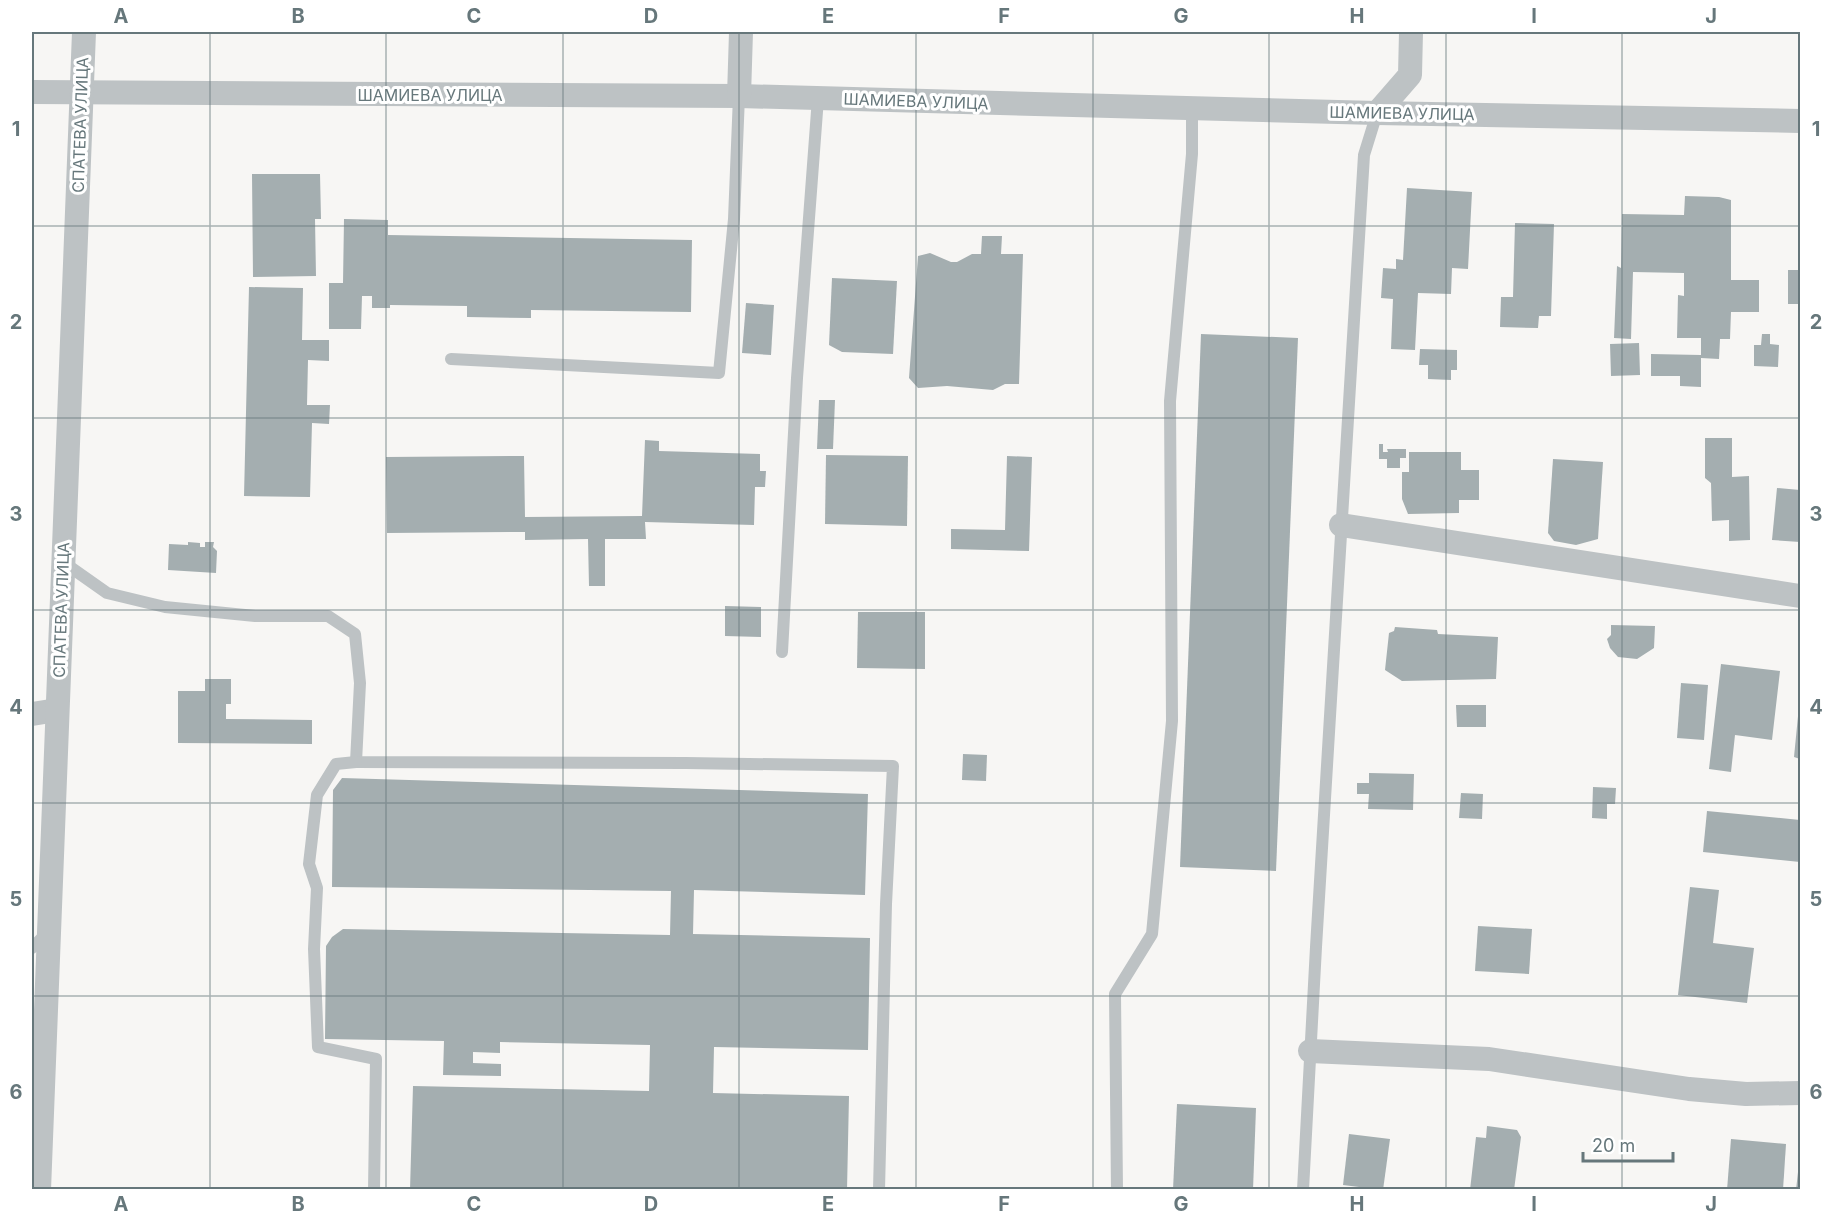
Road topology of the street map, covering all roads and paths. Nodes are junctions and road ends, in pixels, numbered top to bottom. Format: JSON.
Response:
{"nodes":[{"id":1,"x":84,"y":32,"type":"edge"},
{"id":2,"x":741,"y":32,"type":"edge"},
{"id":3,"x":1411,"y":32,"type":"edge"},
{"id":4,"x":32,"y":92,"type":"edge"},
{"id":5,"x":82,"y":93,"type":"junction"},
{"id":6,"x":738,"y":96,"type":"junction"},
{"id":7,"x":818,"y":98,"type":"junction"},
{"id":8,"x":1192,"y":108,"type":"junction"},
{"id":9,"x":1377,"y":113,"type":"junction"},
{"id":10,"x":1800,"y":121,"type":"edge"},
{"id":11,"x":451,"y":359,"type":"dead end"},
{"id":12,"x":1341,"y":525,"type":"junction"},
{"id":13,"x":63,"y":562,"type":"junction"},
{"id":14,"x":1800,"y":596,"type":"edge"},
{"id":15,"x":782,"y":652,"type":"dead end"},
{"id":16,"x":57,"y":710,"type":"junction"},
{"id":17,"x":32,"y":714,"type":"edge"},
{"id":18,"x":356,"y":762,"type":"junction"},
{"id":19,"x":49,"y":931,"type":"junction"},
{"id":20,"x":32,"y":948,"type":"edge"},
{"id":21,"x":1310,"y":1051,"type":"junction"},
{"id":22,"x":1800,"y":1093,"type":"edge"},
{"id":23,"x":39,"y":1190,"type":"edge"},
{"id":24,"x":374,"y":1190,"type":"edge"},
{"id":25,"x":879,"y":1190,"type":"edge"},
{"id":26,"x":1117,"y":1190,"type":"edge"},
{"id":27,"x":1303,"y":1190,"type":"edge"}],
"edges":[{"from":1,"to":5,"type":"street","name":"СПАТЕВА УЛИЦА"},
{"from":2,"to":6,"type":"street"},
{"from":3,"to":9,"type":"street"},
{"from":4,"to":5,"type":"street","name":"ШАМИЕВА УЛИЦА"},
{"from":5,"to":6,"type":"street","name":"ШАМИЕВА УЛИЦА"},
{"from":5,"to":13,"type":"street","name":"СПАТЕВА УЛИЦА"},
{"from":6,"to":7,"type":"street","name":"ШАМИЕВА УЛИЦА"},
{"from":6,"to":11,"type":"lane"},
{"from":7,"to":8,"type":"street","name":"ШАМИЕВА УЛИЦА"},
{"from":7,"to":15,"type":"lane"},
{"from":8,"to":9,"type":"street","name":"ШАМИЕВА УЛИЦА"},
{"from":8,"to":26,"type":"lane"},
{"from":9,"to":10,"type":"street","name":"ШАМИЕВА УЛИЦА"},
{"from":9,"to":12,"type":"lane"},
{"from":12,"to":14,"type":"street"},
{"from":12,"to":21,"type":"lane"},
{"from":13,"to":16,"type":"street","name":"СПАТЕВА УЛИЦА"},
{"from":13,"to":18,"type":"lane"},
{"from":16,"to":17,"type":"street"},
{"from":16,"to":19,"type":"street","name":"СПАТЕВА УЛИЦА"},
{"from":18,"to":24,"type":"lane"},
{"from":18,"to":25,"type":"lane"},
{"from":19,"to":20,"type":"lane"},
{"from":19,"to":23,"type":"street","name":"СПАТЕВА УЛИЦА"},
{"from":21,"to":22,"type":"street"},
{"from":21,"to":27,"type":"lane"}]}
